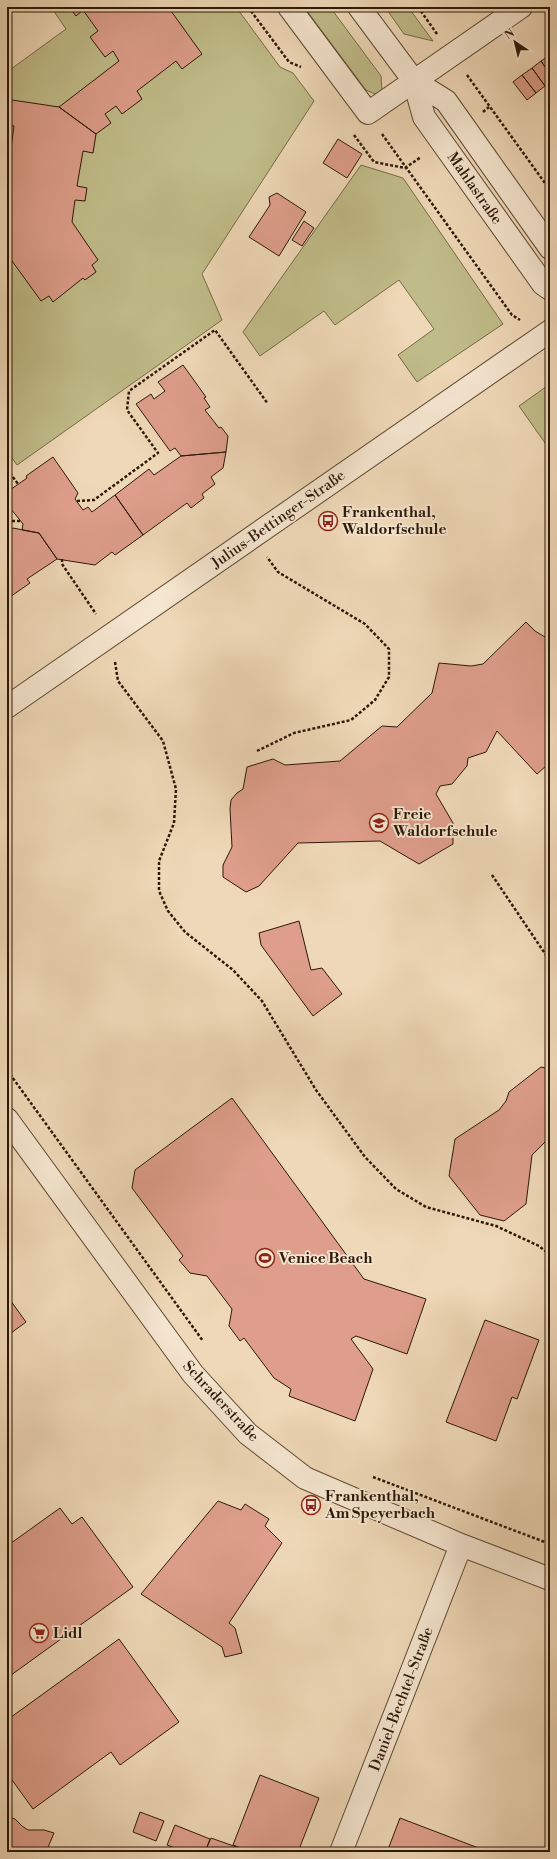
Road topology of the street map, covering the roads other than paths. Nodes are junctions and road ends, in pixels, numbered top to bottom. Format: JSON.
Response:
{"nodes":[{"id":1,"x":289,"y":7,"type":"edge"},
{"id":2,"x":359,"y":7,"type":"edge"},
{"id":3,"x":522,"y":7,"type":"edge"},
{"id":4,"x":414,"y":81,"type":"junction"},
{"id":5,"x":550,"y":248,"type":"edge"},
{"id":6,"x":550,"y":289,"type":"edge"},
{"id":7,"x":544,"y":335,"type":"edge"},
{"id":8,"x":7,"y":707,"type":"edge"},
{"id":9,"x":7,"y":1119,"type":"edge"},
{"id":10,"x":461,"y":1545,"type":"junction"},
{"id":11,"x":550,"y":1578,"type":"edge"},
{"id":12,"x":341,"y":1852,"type":"edge"}],
"edges":[{"from":1,"to":4,"type":"street"},
{"from":2,"to":4,"type":"street","name":"Mahlastraße"},
{"from":3,"to":4,"type":"street"},
{"from":4,"to":5,"type":"street","name":"Mahlastraße"},
{"from":4,"to":6,"type":"street","name":"Mahlastraße"},
{"from":7,"to":8,"type":"street","name":"Julius-Bettinger-Straße"},
{"from":9,"to":10,"type":"street","name":"Schraderstraße"},
{"from":10,"to":11,"type":"street","name":"Schraderstraße"},
{"from":10,"to":12,"type":"street","name":"Daniel-Bechtel-Straße"}]}
